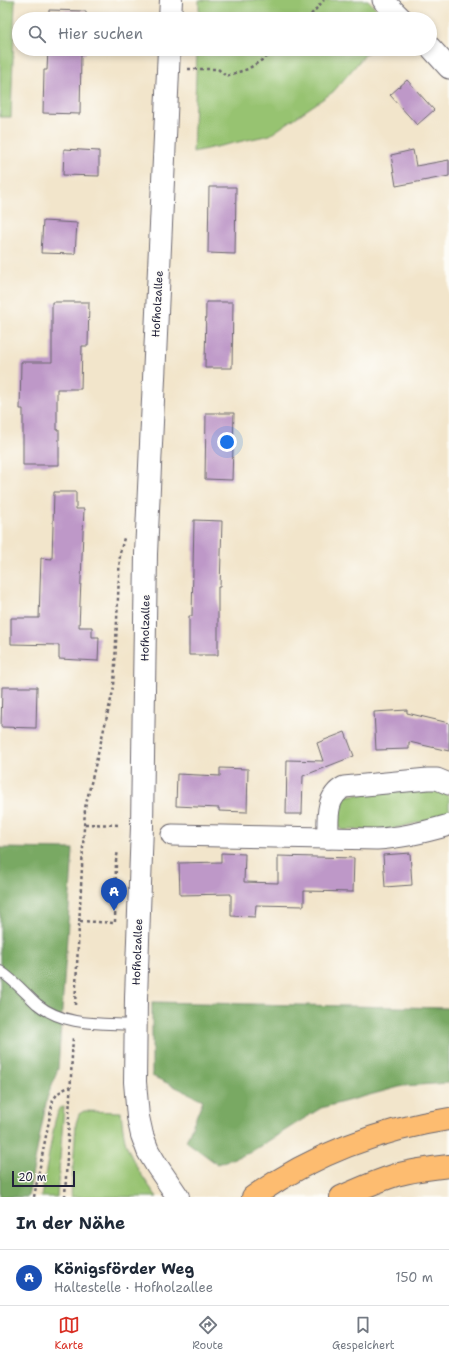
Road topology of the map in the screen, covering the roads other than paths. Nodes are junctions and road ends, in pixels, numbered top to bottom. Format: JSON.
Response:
{"nodes":[{"id":1,"x":171,"y":0,"type":"edge"},
{"id":2,"x":383,"y":0,"type":"edge"},
{"id":3,"x":170,"y":12,"type":"edge"},
{"id":4,"x":395,"y":12,"type":"edge"},
{"id":5,"x":437,"y":55,"type":"edge"},
{"id":6,"x":169,"y":56,"type":"edge"},
{"id":7,"x":449,"y":68,"type":"edge"},
{"id":8,"x":449,"y":784,"type":"edge"},
{"id":9,"x":449,"y":825,"type":"edge"},
{"id":10,"x":172,"y":835,"type":"dead end"},
{"id":11,"x":328,"y":838,"type":"junction"},
{"id":12,"x":0,"y":971,"type":"edge"},
{"id":13,"x":135,"y":1025,"type":"junction"},
{"id":14,"x":449,"y":1119,"type":"edge"},
{"id":15,"x":449,"y":1166,"type":"edge"},
{"id":16,"x":178,"y":1197,"type":"edge"},
{"id":17,"x":253,"y":1197,"type":"edge"},
{"id":18,"x":341,"y":1197,"type":"edge"}],
"edges":[{"from":1,"to":3,"type":"street"},
{"from":2,"to":4,"type":"street"},
{"from":5,"to":7,"type":"street"},
{"from":6,"to":13,"type":"street","name":"Hofholzallee"},
{"from":8,"to":11,"type":"street"},
{"from":9,"to":11,"type":"street"},
{"from":10,"to":11,"type":"street"},
{"from":12,"to":13,"type":"lane"},
{"from":13,"to":16,"type":"street","name":"Hofholzallee"},
{"from":14,"to":17,"type":"highway"},
{"from":15,"to":18,"type":"highway"}]}
